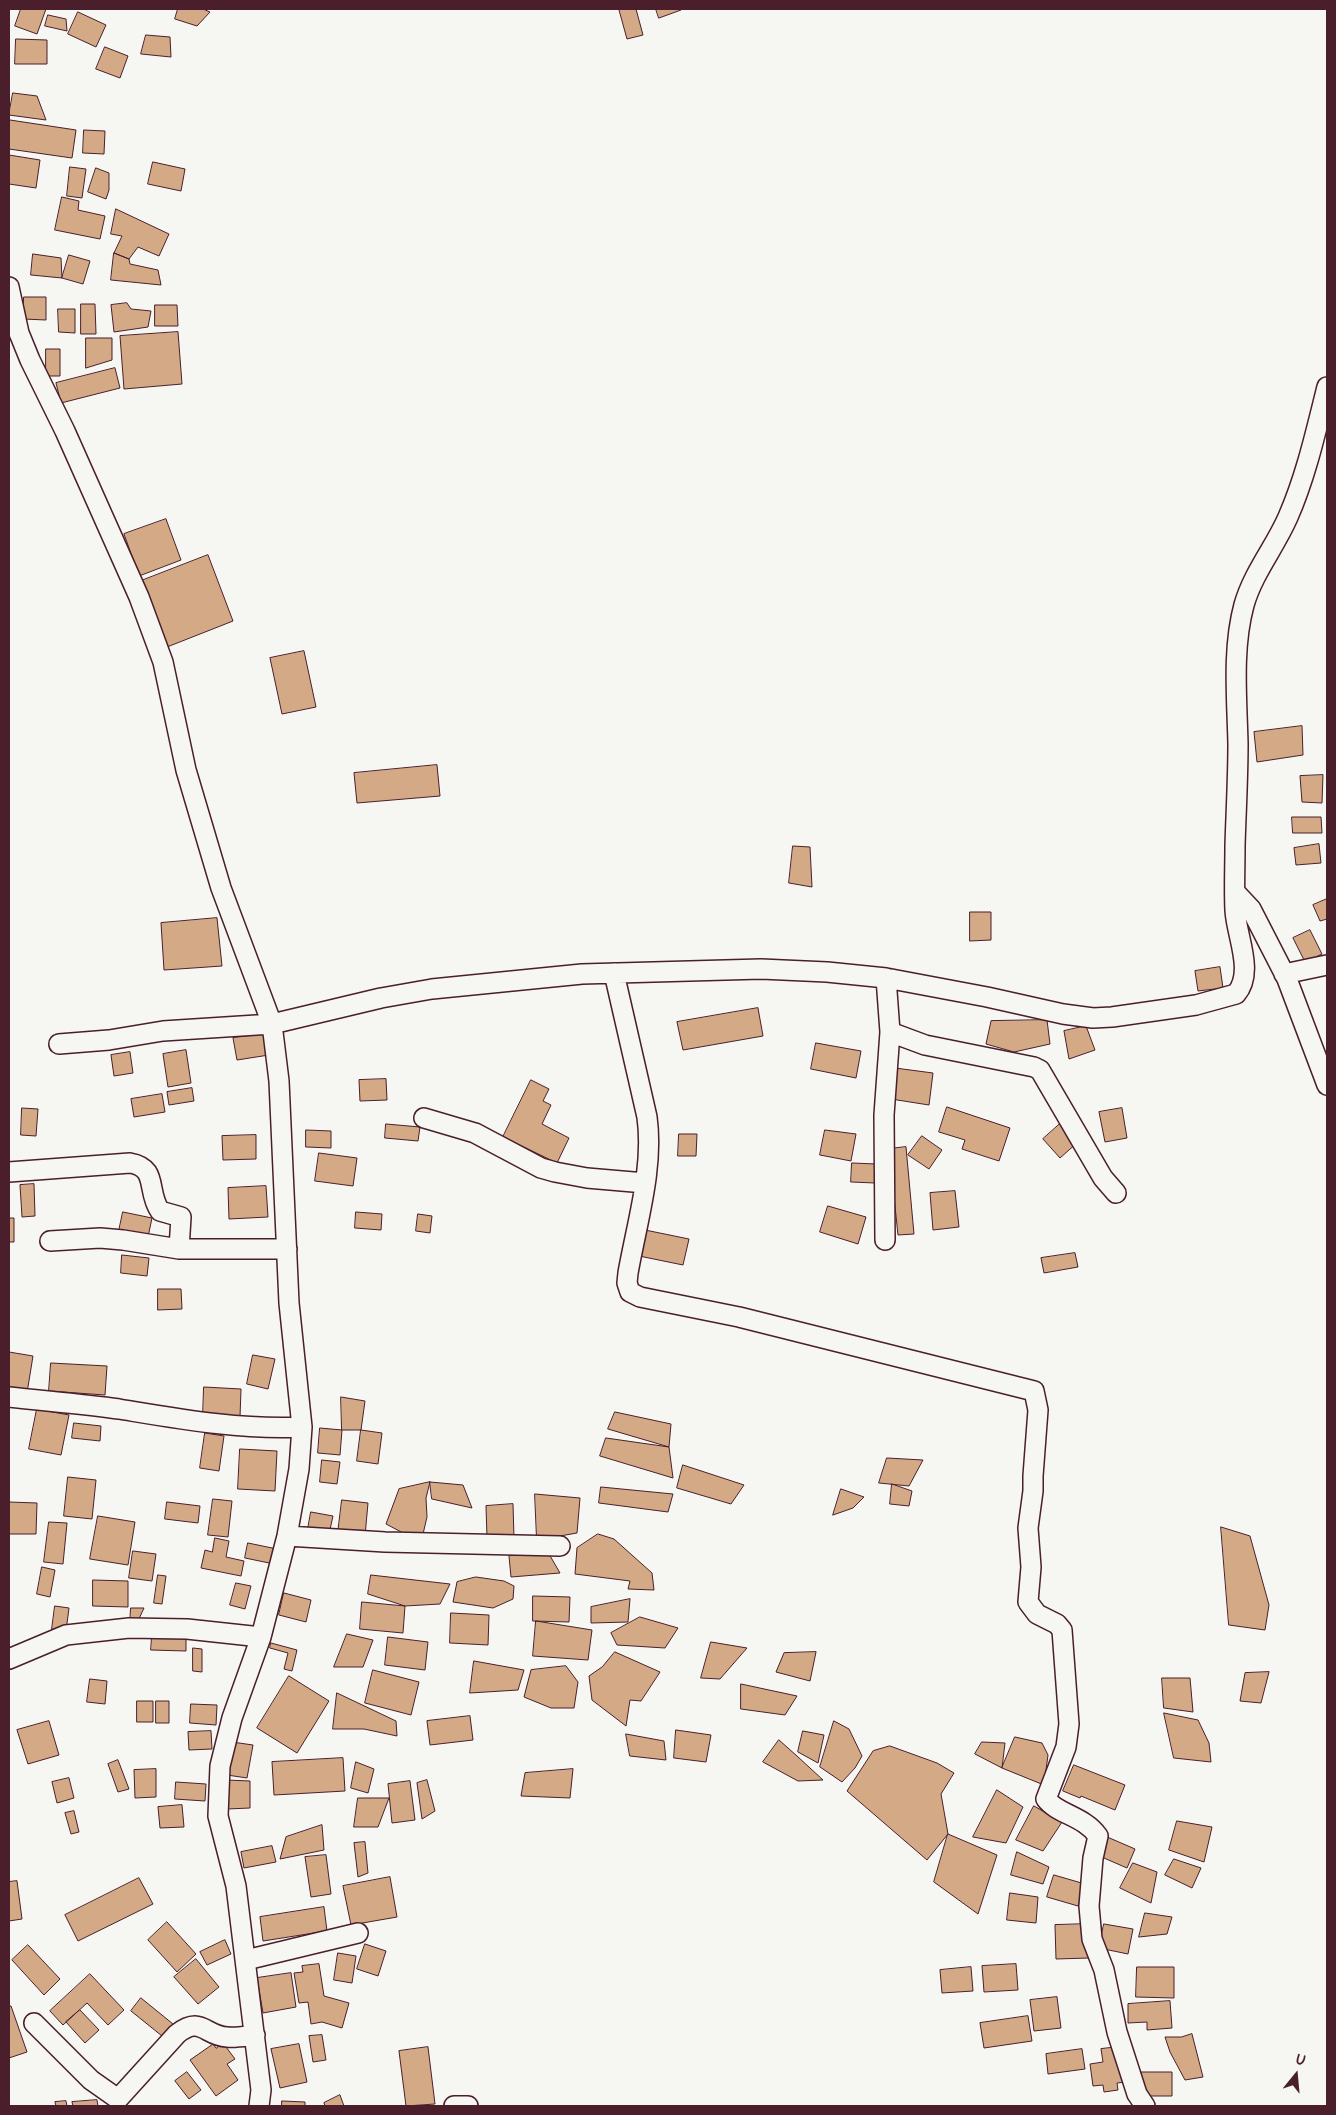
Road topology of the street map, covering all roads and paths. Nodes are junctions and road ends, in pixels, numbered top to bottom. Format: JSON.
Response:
{"nodes":[{"id":1,"x":9,"y":287,"type":"edge"},
{"id":2,"x":1327,"y":387,"type":"edge"},
{"id":3,"x":1236,"y":893,"type":"junction"},
{"id":4,"x":1327,"y":965,"type":"edge"},
{"id":5,"x":614,"y":973,"type":"junction"},
{"id":6,"x":1284,"y":974,"type":"junction"},
{"id":7,"x":886,"y":978,"type":"junction"},
{"id":8,"x":272,"y":1024,"type":"junction"},
{"id":9,"x":890,"y":1032,"type":"junction"},
{"id":10,"x":59,"y":1044,"type":"dead end"},
{"id":11,"x":1327,"y":1085,"type":"edge"},
{"id":12,"x":424,"y":1118,"type":"dead end"},
{"id":13,"x":9,"y":1172,"type":"edge"},
{"id":14,"x":645,"y":1183,"type":"junction"},
{"id":15,"x":1116,"y":1193,"type":"dead end"},
{"id":16,"x":885,"y":1240,"type":"dead end"},
{"id":17,"x":50,"y":1241,"type":"dead end"},
{"id":18,"x":179,"y":1249,"type":"junction"},
{"id":19,"x":287,"y":1249,"type":"junction"},
{"id":20,"x":9,"y":1397,"type":"edge"},
{"id":21,"x":302,"y":1427,"type":"junction"},
{"id":22,"x":287,"y":1536,"type":"junction"},
{"id":23,"x":560,"y":1546,"type":"dead end"},
{"id":24,"x":261,"y":1637,"type":"junction"},
{"id":25,"x":9,"y":1659,"type":"edge"},
{"id":26,"x":358,"y":1934,"type":"dead end"},
{"id":27,"x":246,"y":1960,"type":"junction"},
{"id":28,"x":34,"y":2023,"type":"dead end"},
{"id":29,"x":255,"y":2035,"type":"junction"},
{"id":30,"x":259,"y":2106,"type":"edge"},
{"id":31,"x":454,"y":2106,"type":"edge"},
{"id":32,"x":468,"y":2106,"type":"edge"},
{"id":33,"x":1145,"y":2106,"type":"edge"}],
"edges":[{"from":1,"to":8,"type":"street"},
{"from":2,"to":3,"type":"street"},
{"from":3,"to":6,"type":"street"},
{"from":3,"to":7,"type":"street"},
{"from":4,"to":6,"type":"street"},
{"from":5,"to":7,"type":"street"},
{"from":5,"to":8,"type":"street"},
{"from":5,"to":14,"type":"street"},
{"from":6,"to":11,"type":"street"},
{"from":7,"to":9,"type":"street"},
{"from":8,"to":10,"type":"street"},
{"from":8,"to":19,"type":"street"},
{"from":9,"to":15,"type":"street"},
{"from":9,"to":16,"type":"street"},
{"from":12,"to":14,"type":"street"},
{"from":13,"to":18,"type":"street"},
{"from":14,"to":33,"type":"street"},
{"from":17,"to":18,"type":"street"},
{"from":18,"to":19,"type":"street"},
{"from":19,"to":21,"type":"street"},
{"from":20,"to":21,"type":"street"},
{"from":21,"to":22,"type":"street"},
{"from":22,"to":23,"type":"street"},
{"from":22,"to":24,"type":"street"},
{"from":24,"to":25,"type":"street"},
{"from":24,"to":27,"type":"street"},
{"from":26,"to":27,"type":"street"},
{"from":27,"to":29,"type":"street"},
{"from":28,"to":29,"type":"street"},
{"from":29,"to":30,"type":"street"},
{"from":31,"to":32,"type":"street"}]}
